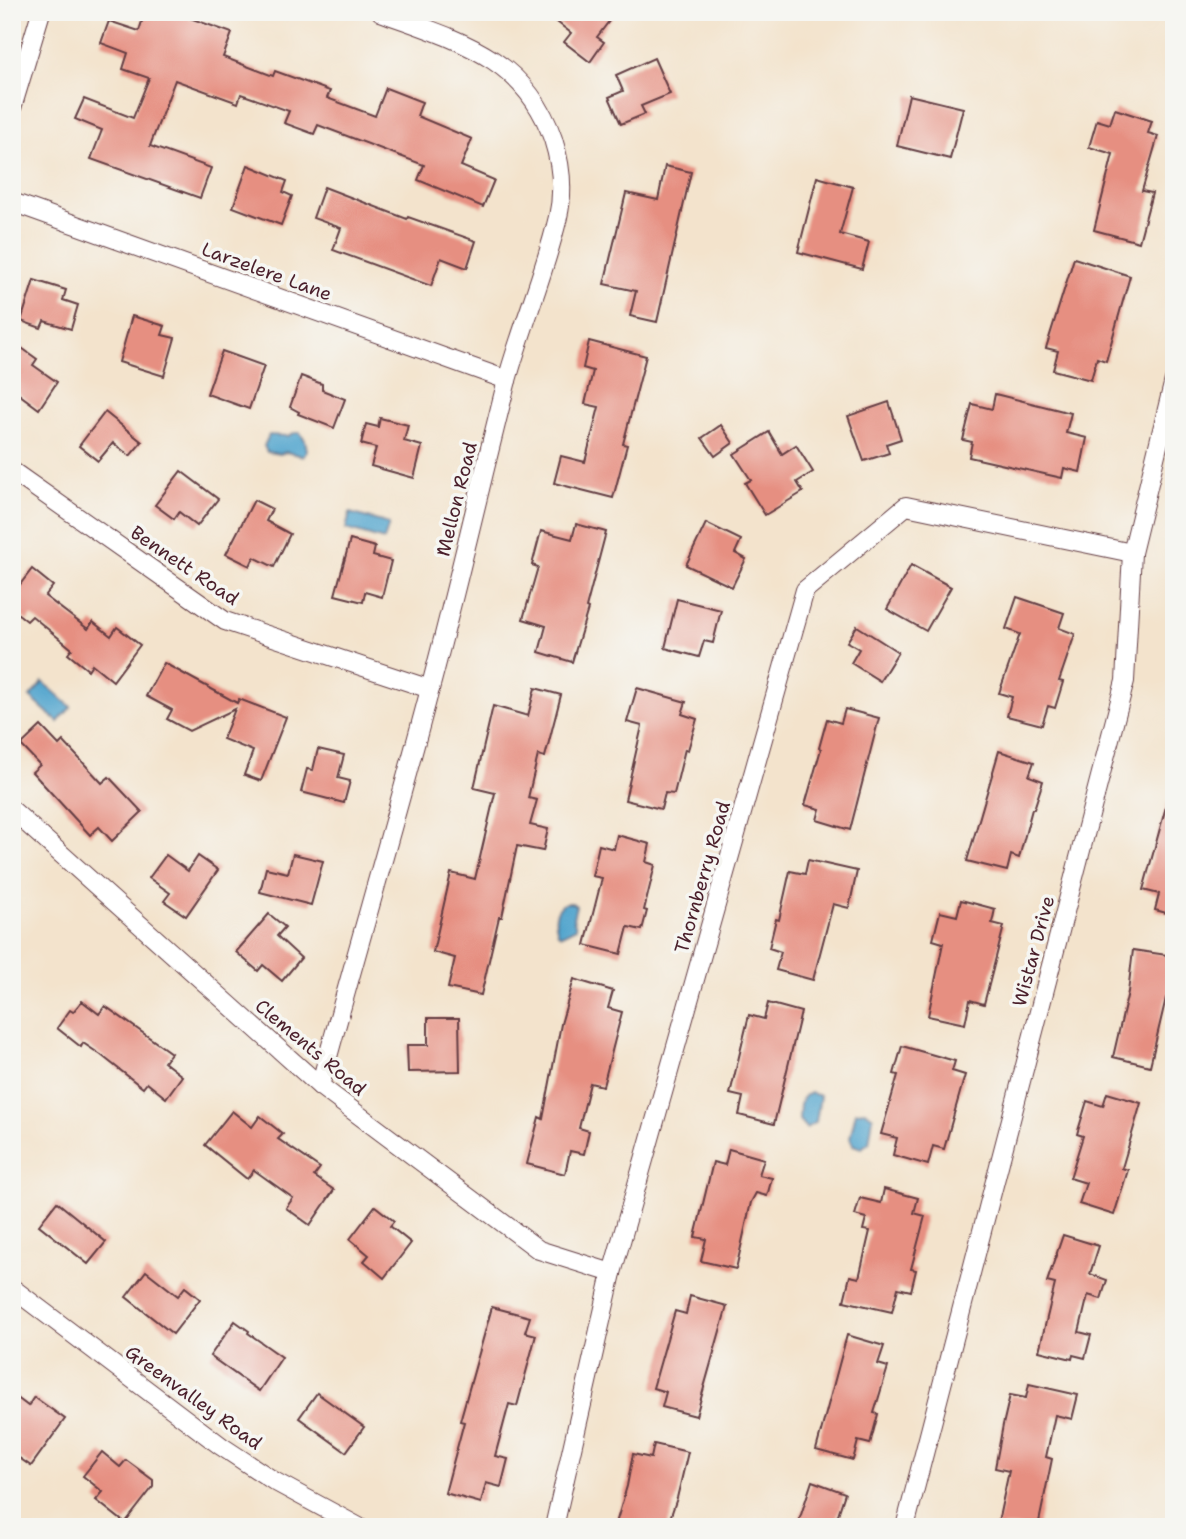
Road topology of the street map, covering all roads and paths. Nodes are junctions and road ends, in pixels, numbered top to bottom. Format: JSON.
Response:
{"nodes":[{"id":1,"x":41,"y":12,"type":"edge"},
{"id":2,"x":381,"y":12,"type":"edge"},
{"id":3,"x":12,"y":108,"type":"edge"},
{"id":4,"x":12,"y":202,"type":"edge"},
{"id":5,"x":507,"y":380,"type":"junction"},
{"id":6,"x":1174,"y":380,"type":"edge"},
{"id":7,"x":12,"y":471,"type":"edge"},
{"id":8,"x":1132,"y":553,"type":"junction"},
{"id":9,"x":430,"y":689,"type":"junction"},
{"id":10,"x":12,"y":810,"type":"edge"},
{"id":11,"x":320,"y":1086,"type":"junction"},
{"id":12,"x":612,"y":1273,"type":"junction"},
{"id":13,"x":12,"y":1288,"type":"edge"},
{"id":14,"x":359,"y":1527,"type":"edge"},
{"id":15,"x":554,"y":1527,"type":"edge"},
{"id":16,"x":905,"y":1527,"type":"edge"}],
"edges":[{"from":1,"to":3,"type":"street"},
{"from":2,"to":5,"type":"street","name":"Mellon Road"},
{"from":4,"to":5,"type":"street","name":"Larzelere Lane"},
{"from":5,"to":9,"type":"street","name":"Mellon Road"},
{"from":6,"to":8,"type":"street","name":"Wistar Drive"},
{"from":7,"to":9,"type":"street","name":"Bennett Road"},
{"from":8,"to":12,"type":"street","name":"Thornberry Road"},
{"from":8,"to":16,"type":"street","name":"Wistar Drive"},
{"from":9,"to":11,"type":"street","name":"Mellon Road"},
{"from":10,"to":11,"type":"street","name":"Clements Road"},
{"from":11,"to":12,"type":"street","name":"Clements Road"},
{"from":12,"to":15,"type":"street","name":"Thornberry Road"},
{"from":13,"to":14,"type":"street","name":"Greenvalley Road"}]}
